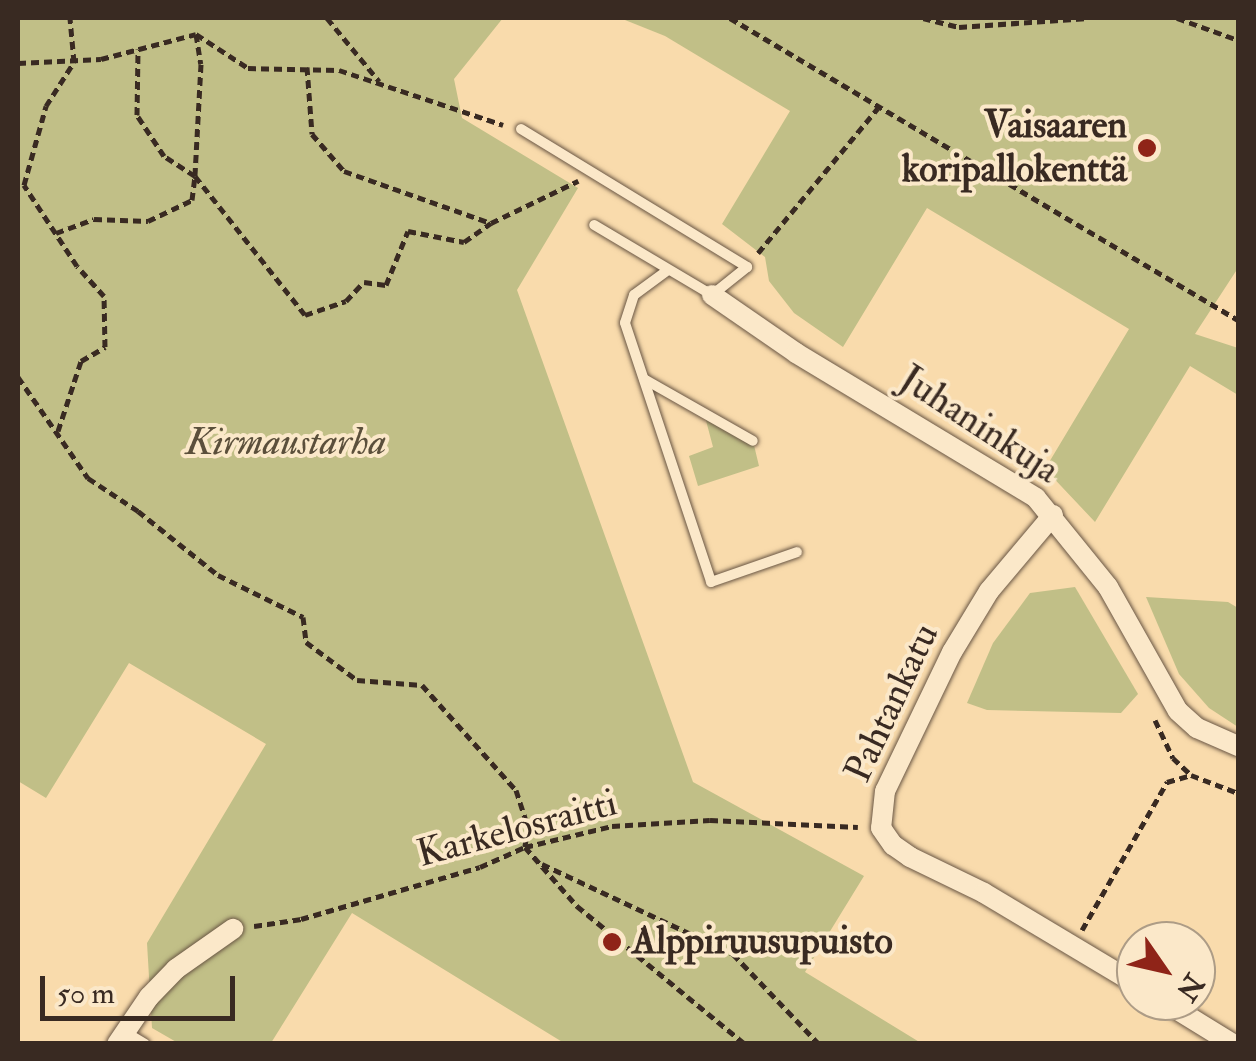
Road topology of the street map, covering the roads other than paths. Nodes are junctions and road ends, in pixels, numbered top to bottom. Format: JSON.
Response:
{"nodes":[{"id":1,"x":521,"y":128,"type":"road end"},
{"id":2,"x":594,"y":225,"type":"dead end"},
{"id":3,"x":668,"y":270,"type":"junction"},
{"id":4,"x":712,"y":294,"type":"junction"},
{"id":5,"x":644,"y":378,"type":"junction"},
{"id":6,"x":753,"y":441,"type":"dead end"},
{"id":7,"x":1053,"y":515,"type":"junction"},
{"id":8,"x":796,"y":552,"type":"dead end"},
{"id":9,"x":1238,"y":746,"type":"edge"},
{"id":10,"x":233,"y":929,"type":"road end"},
{"id":11,"x":1116,"y":972,"type":"edge"},
{"id":12,"x":1196,"y":1021,"type":"edge"},
{"id":13,"x":120,"y":1037,"type":"edge"},
{"id":14,"x":145,"y":1044,"type":"edge"},
{"id":15,"x":1234,"y":1044,"type":"edge"}],
"edges":[{"from":1,"to":4,"type":"lane"},
{"from":2,"to":3,"type":"lane"},
{"from":3,"to":4,"type":"lane"},
{"from":3,"to":5,"type":"lane"},
{"from":4,"to":7,"type":"street","name":"Juhaninkuja"},
{"from":5,"to":6,"type":"lane"},
{"from":5,"to":8,"type":"lane"},
{"from":7,"to":9,"type":"street","name":"Juhaninkuja"},
{"from":7,"to":11,"type":"street","name":"Pahtankatu"},
{"from":10,"to":13,"type":"street"},
{"from":12,"to":15,"type":"street"},
{"from":13,"to":14,"type":"lane"}]}
